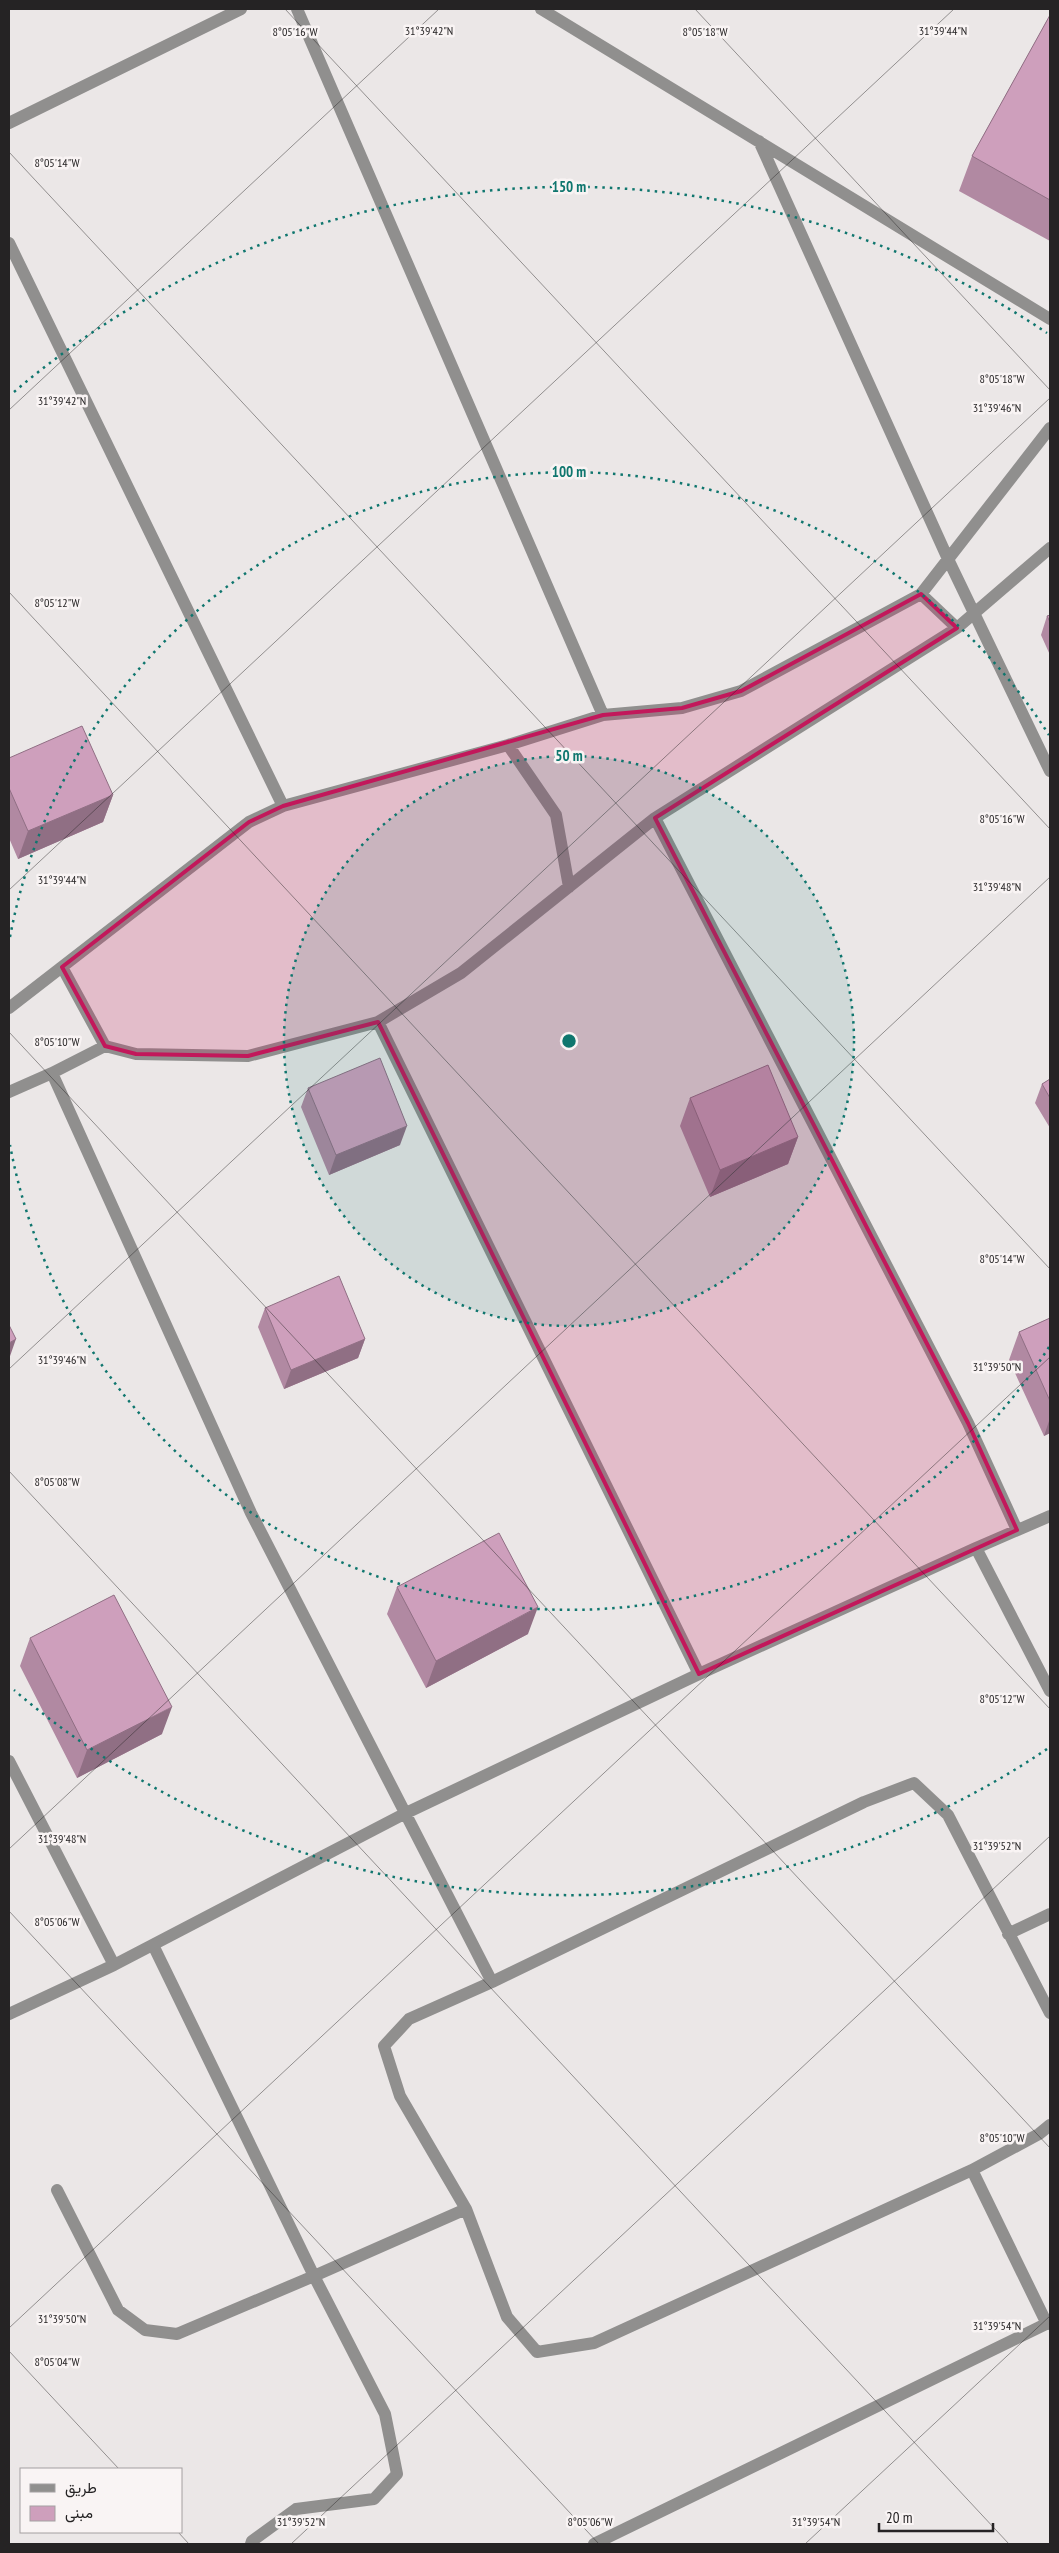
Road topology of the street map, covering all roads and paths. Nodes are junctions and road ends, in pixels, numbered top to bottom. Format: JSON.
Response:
{"nodes":[{"id":1,"x":241,"y":9,"type":"edge"},
{"id":2,"x":298,"y":9,"type":"edge"},
{"id":3,"x":541,"y":9,"type":"edge"},
{"id":4,"x":9,"y":123,"type":"edge"},
{"id":5,"x":759,"y":141,"type":"junction"},
{"id":6,"x":9,"y":243,"type":"edge"},
{"id":7,"x":1050,"y":319,"type":"edge"},
{"id":8,"x":1050,"y":428,"type":"edge"},
{"id":9,"x":1050,"y":548,"type":"edge"},
{"id":10,"x":948,"y":559,"type":"junction"},
{"id":11,"x":921,"y":594,"type":"junction"},
{"id":12,"x":974,"y":613,"type":"junction"},
{"id":13,"x":957,"y":628,"type":"junction"},
{"id":14,"x":603,"y":715,"type":"junction"},
{"id":15,"x":508,"y":745,"type":"junction"},
{"id":16,"x":1050,"y":771,"type":"edge"},
{"id":17,"x":283,"y":806,"type":"junction"},
{"id":18,"x":656,"y":818,"type":"junction"},
{"id":19,"x":569,"y":887,"type":"junction"},
{"id":20,"x":62,"y":967,"type":"junction"},
{"id":21,"x":9,"y":1008,"type":"edge"},
{"id":22,"x":378,"y":1022,"type":"junction"},
{"id":23,"x":105,"y":1046,"type":"junction"},
{"id":24,"x":52,"y":1074,"type":"junction"},
{"id":25,"x":9,"y":1092,"type":"edge"},
{"id":26,"x":1050,"y":1516,"type":"edge"},
{"id":27,"x":1017,"y":1530,"type":"junction"},
{"id":28,"x":976,"y":1548,"type":"junction"},
{"id":29,"x":699,"y":1674,"type":"junction"},
{"id":30,"x":1050,"y":1691,"type":"edge"},
{"id":31,"x":9,"y":1761,"type":"edge"},
{"id":32,"x":404,"y":1814,"type":"junction"},
{"id":33,"x":1050,"y":1914,"type":"edge"},
{"id":34,"x":1008,"y":1934,"type":"junction"},
{"id":35,"x":153,"y":1945,"type":"junction"},
{"id":36,"x":114,"y":1965,"type":"junction"},
{"id":37,"x":492,"y":1982,"type":"junction"},
{"id":38,"x":1050,"y":2013,"type":"edge"},
{"id":39,"x":9,"y":2014,"type":"edge"},
{"id":40,"x":1050,"y":2125,"type":"edge"},
{"id":41,"x":972,"y":2170,"type":"junction"},
{"id":42,"x":57,"y":2190,"type":"dead end"},
{"id":43,"x":466,"y":2210,"type":"junction"},
{"id":44,"x":314,"y":2276,"type":"junction"},
{"id":45,"x":1049,"y":2323,"type":"edge"},
{"id":46,"x":251,"y":2544,"type":"edge"},
{"id":47,"x":594,"y":2544,"type":"edge"}],
"edges":[{"from":1,"to":4,"type":"street"},
{"from":2,"to":14,"type":"street"},
{"from":3,"to":5,"type":"street"},
{"from":5,"to":7,"type":"street"},
{"from":5,"to":10,"type":"street"},
{"from":6,"to":17,"type":"street"},
{"from":8,"to":10,"type":"street"},
{"from":9,"to":12,"type":"street"},
{"from":10,"to":11,"type":"street"},
{"from":10,"to":12,"type":"street"},
{"from":11,"to":13,"type":"street"},
{"from":11,"to":14,"type":"street"},
{"from":12,"to":13,"type":"street"},
{"from":12,"to":16,"type":"street"},
{"from":13,"to":18,"type":"street"},
{"from":14,"to":15,"type":"street"},
{"from":15,"to":17,"type":"street"},
{"from":15,"to":19,"type":"street"},
{"from":17,"to":20,"type":"street"},
{"from":18,"to":19,"type":"street"},
{"from":18,"to":27,"type":"street"},
{"from":19,"to":22,"type":"street"},
{"from":20,"to":21,"type":"street"},
{"from":20,"to":23,"type":"street"},
{"from":22,"to":23,"type":"street"},
{"from":22,"to":29,"type":"street"},
{"from":23,"to":24,"type":"street"},
{"from":24,"to":25,"type":"street"},
{"from":24,"to":32,"type":"street"},
{"from":26,"to":27,"type":"street"},
{"from":27,"to":28,"type":"street"},
{"from":28,"to":29,"type":"street"},
{"from":28,"to":30,"type":"street"},
{"from":29,"to":32,"type":"street"},
{"from":31,"to":36,"type":"street"},
{"from":32,"to":35,"type":"street"},
{"from":32,"to":37,"type":"street"},
{"from":33,"to":34,"type":"street"},
{"from":34,"to":37,"type":"street"},
{"from":34,"to":38,"type":"street"},
{"from":35,"to":36,"type":"street"},
{"from":35,"to":44,"type":"street"},
{"from":36,"to":39,"type":"street"},
{"from":37,"to":43,"type":"street"},
{"from":40,"to":41,"type":"street"},
{"from":41,"to":43,"type":"street"},
{"from":41,"to":45,"type":"street"},
{"from":42,"to":44,"type":"street"},
{"from":43,"to":44,"type":"street"},
{"from":44,"to":46,"type":"street"},
{"from":45,"to":47,"type":"street"}]}
